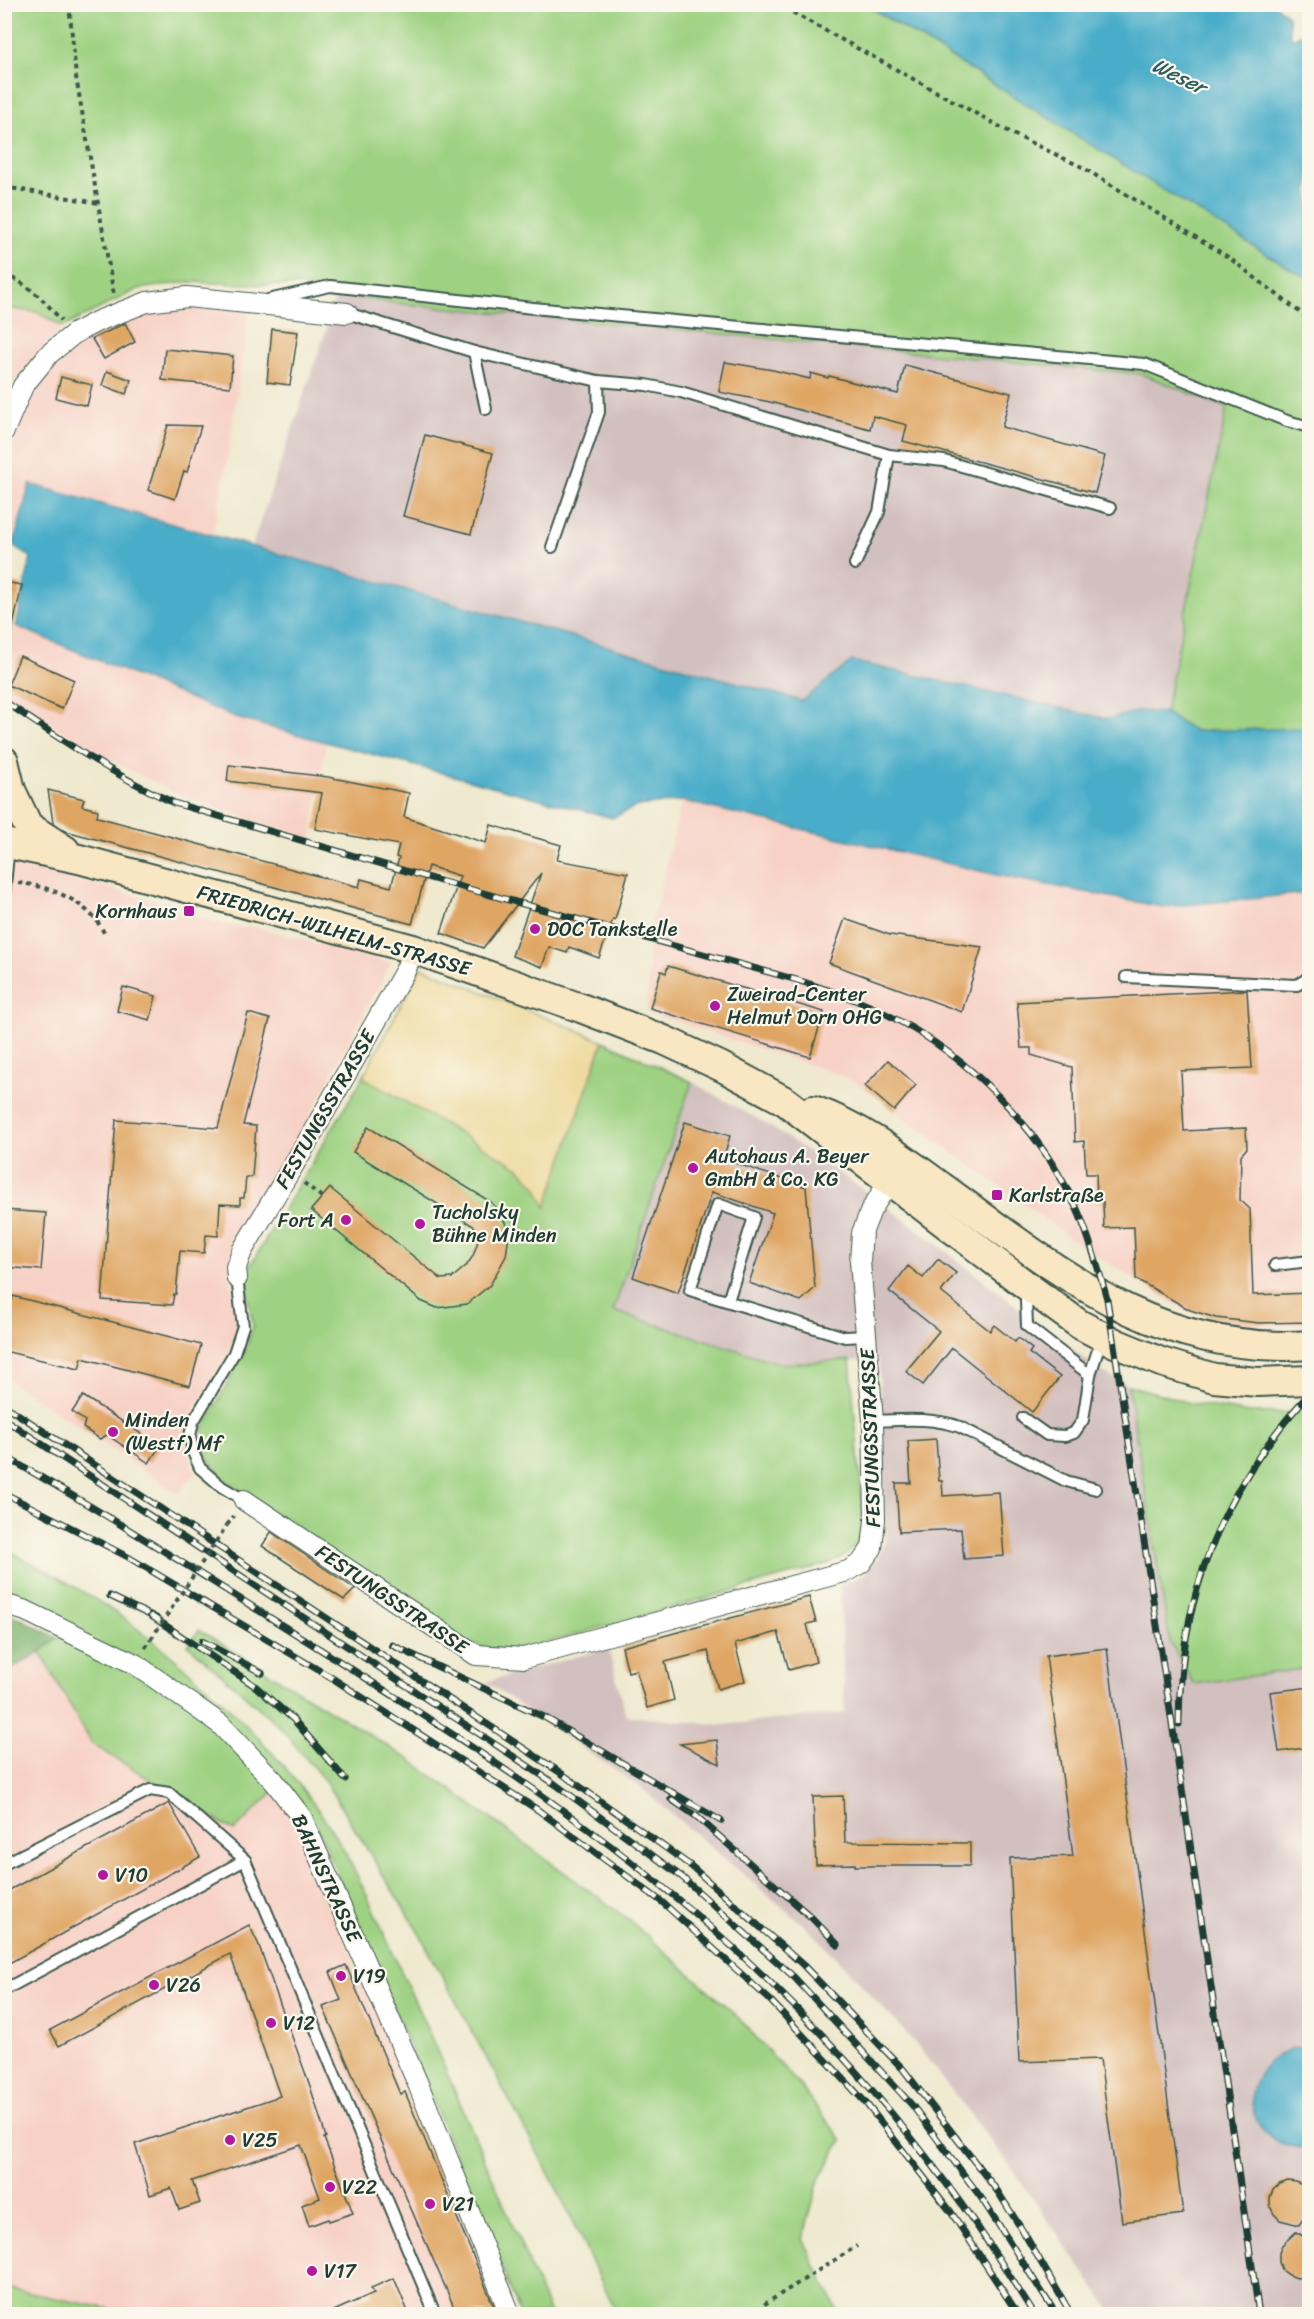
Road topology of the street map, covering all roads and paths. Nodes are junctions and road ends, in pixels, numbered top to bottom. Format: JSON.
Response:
{"nodes":[{"id":1,"x":69,"y":4,"type":"edge"},
{"id":2,"x":777,"y":4,"type":"edge"},
{"id":3,"x":4,"y":187,"type":"edge"},
{"id":4,"x":98,"y":203,"type":"junction"},
{"id":5,"x":4,"y":275,"type":"edge"},
{"id":6,"x":250,"y":303,"type":"junction"},
{"id":7,"x":119,"y":313,"type":"junction"},
{"id":8,"x":347,"y":313,"type":"joint"},
{"id":9,"x":1310,"y":320,"type":"edge"},
{"id":10,"x":75,"y":333,"type":"junction"},
{"id":11,"x":474,"y":352,"type":"junction"},
{"id":12,"x":598,"y":381,"type":"junction"},
{"id":13,"x":486,"y":409,"type":"dead end"},
{"id":14,"x":1310,"y":427,"type":"edge"},
{"id":15,"x":4,"y":431,"type":"edge"},
{"id":16,"x":890,"y":455,"type":"junction"},
{"id":17,"x":1110,"y":508,"type":"dead end"},
{"id":18,"x":552,"y":547,"type":"dead end"},
{"id":19,"x":855,"y":564,"type":"dead end"},
{"id":20,"x":4,"y":761,"type":"edge"},
{"id":21,"x":8,"y":798,"type":"edge"},
{"id":22,"x":7,"y":844,"type":"edge"},
{"id":23,"x":79,"y":859,"type":"junction"},
{"id":24,"x":6,"y":881,"type":"edge"},
{"id":25,"x":4,"y":895,"type":"edge"},
{"id":26,"x":105,"y":935,"type":"dead end"},
{"id":27,"x":413,"y":949,"type":"junction"},
{"id":28,"x":1125,"y":976,"type":"dead end"},
{"id":29,"x":1310,"y":976,"type":"edge"},
{"id":30,"x":897,"y":1170,"type":"junction"},
{"id":31,"x":312,"y":1190,"type":"dead end"},
{"id":32,"x":322,"y":1197,"type":"dead end"},
{"id":33,"x":1310,"y":1261,"type":"edge"},
{"id":34,"x":1049,"y":1264,"type":"junction"},
{"id":35,"x":1275,"y":1265,"type":"dead end"},
{"id":36,"x":237,"y":1278,"type":"joint"},
{"id":37,"x":1031,"y":1289,"type":"junction"},
{"id":38,"x":728,"y":1301,"type":"junction"},
{"id":39,"x":866,"y":1336,"type":"junction"},
{"id":40,"x":1102,"y":1336,"type":"junction"},
{"id":41,"x":1310,"y":1345,"type":"edge"},
{"id":42,"x":1090,"y":1375,"type":"junction"},
{"id":43,"x":1310,"y":1380,"type":"edge"},
{"id":44,"x":1023,"y":1418,"type":"dead end"},
{"id":45,"x":873,"y":1422,"type":"junction"},
{"id":46,"x":1096,"y":1489,"type":"dead end"},
{"id":47,"x":244,"y":1500,"type":"joint"},
{"id":48,"x":227,"y":1526,"type":"dead end"},
{"id":49,"x":4,"y":1604,"type":"edge"},
{"id":50,"x":151,"y":1639,"type":"dead end"},
{"id":51,"x":245,"y":1860,"type":"junction"},
{"id":52,"x":4,"y":1864,"type":"edge"},
{"id":53,"x":4,"y":1990,"type":"edge"},
{"id":54,"x":857,"y":2246,"type":"dead end"},
{"id":55,"x":435,"y":2314,"type":"edge"},
{"id":56,"x":510,"y":2314,"type":"edge"},
{"id":57,"x":749,"y":2314,"type":"edge"}],
"edges":[{"from":1,"to":4,"type":"path"},
{"from":2,"to":9,"type":"path"},
{"from":3,"to":4,"type":"path"},
{"from":4,"to":7,"type":"path"},
{"from":5,"to":10,"type":"path"},
{"from":6,"to":7,"type":"street"},
{"from":6,"to":8,"type":"street"},
{"from":6,"to":14,"type":"lane"},
{"from":7,"to":10,"type":"street"},
{"from":8,"to":11,"type":"lane"},
{"from":10,"to":15,"type":"street"},
{"from":11,"to":12,"type":"lane"},
{"from":11,"to":13,"type":"lane"},
{"from":12,"to":16,"type":"lane"},
{"from":12,"to":18,"type":"lane"},
{"from":16,"to":17,"type":"lane"},
{"from":16,"to":19,"type":"lane"},
{"from":20,"to":21,"type":"main road"},
{"from":21,"to":23,"type":"main road"},
{"from":22,"to":23,"type":"main road","name":"FRIEDRICH-WILHELM-STRASSE"},
{"from":22,"to":24,"type":"lane"},
{"from":23,"to":27,"type":"main road","name":"FRIEDRICH-WILHELM-STRASSE"},
{"from":24,"to":25,"type":"lane"},
{"from":24,"to":26,"type":"path"},
{"from":27,"to":30,"type":"main road","name":"FRIEDRICH-WILHELM-STRASSE"},
{"from":27,"to":36,"type":"street","name":"FESTUNGSSTRASSE"},
{"from":28,"to":29,"type":"lane"},
{"from":30,"to":34,"type":"main road","name":"FRIEDRICH-WILHELM-STRASSE"},
{"from":30,"to":37,"type":"main road","name":"FRIEDRICH-WILHELM-STRASSE"},
{"from":30,"to":39,"type":"street","name":"FESTUNGSSTRASSE"},
{"from":31,"to":32,"type":"path"},
{"from":33,"to":35,"type":"lane"},
{"from":34,"to":37,"type":"main road"},
{"from":34,"to":41,"type":"main road","name":"FRIEDRICH-WILHELM-STRASSE"},
{"from":36,"to":47,"type":"lane","name":"FESTUNGSSTRASSE"},
{"from":37,"to":40,"type":"main road","name":"FRIEDRICH-WILHELM-STRASSE"},
{"from":37,"to":42,"type":"lane"},
{"from":38,"to":38,"type":"lane"},
{"from":38,"to":39,"type":"lane"},
{"from":39,"to":45,"type":"street","name":"FESTUNGSSTRASSE"},
{"from":40,"to":42,"type":"lane"},
{"from":40,"to":43,"type":"main road","name":"FRIEDRICH-WILHELM-STRASSE"},
{"from":42,"to":44,"type":"lane"},
{"from":45,"to":46,"type":"lane"},
{"from":45,"to":47,"type":"street","name":"FESTUNGSSTRASSE"},
{"from":48,"to":50,"type":"path","bridge":true},
{"from":49,"to":56,"type":"street","name":"BAHNSTRASSE"},
{"from":51,"to":52,"type":"lane"},
{"from":51,"to":53,"type":"lane"},
{"from":51,"to":55,"type":"lane"},
{"from":54,"to":57,"type":"path"}]}
